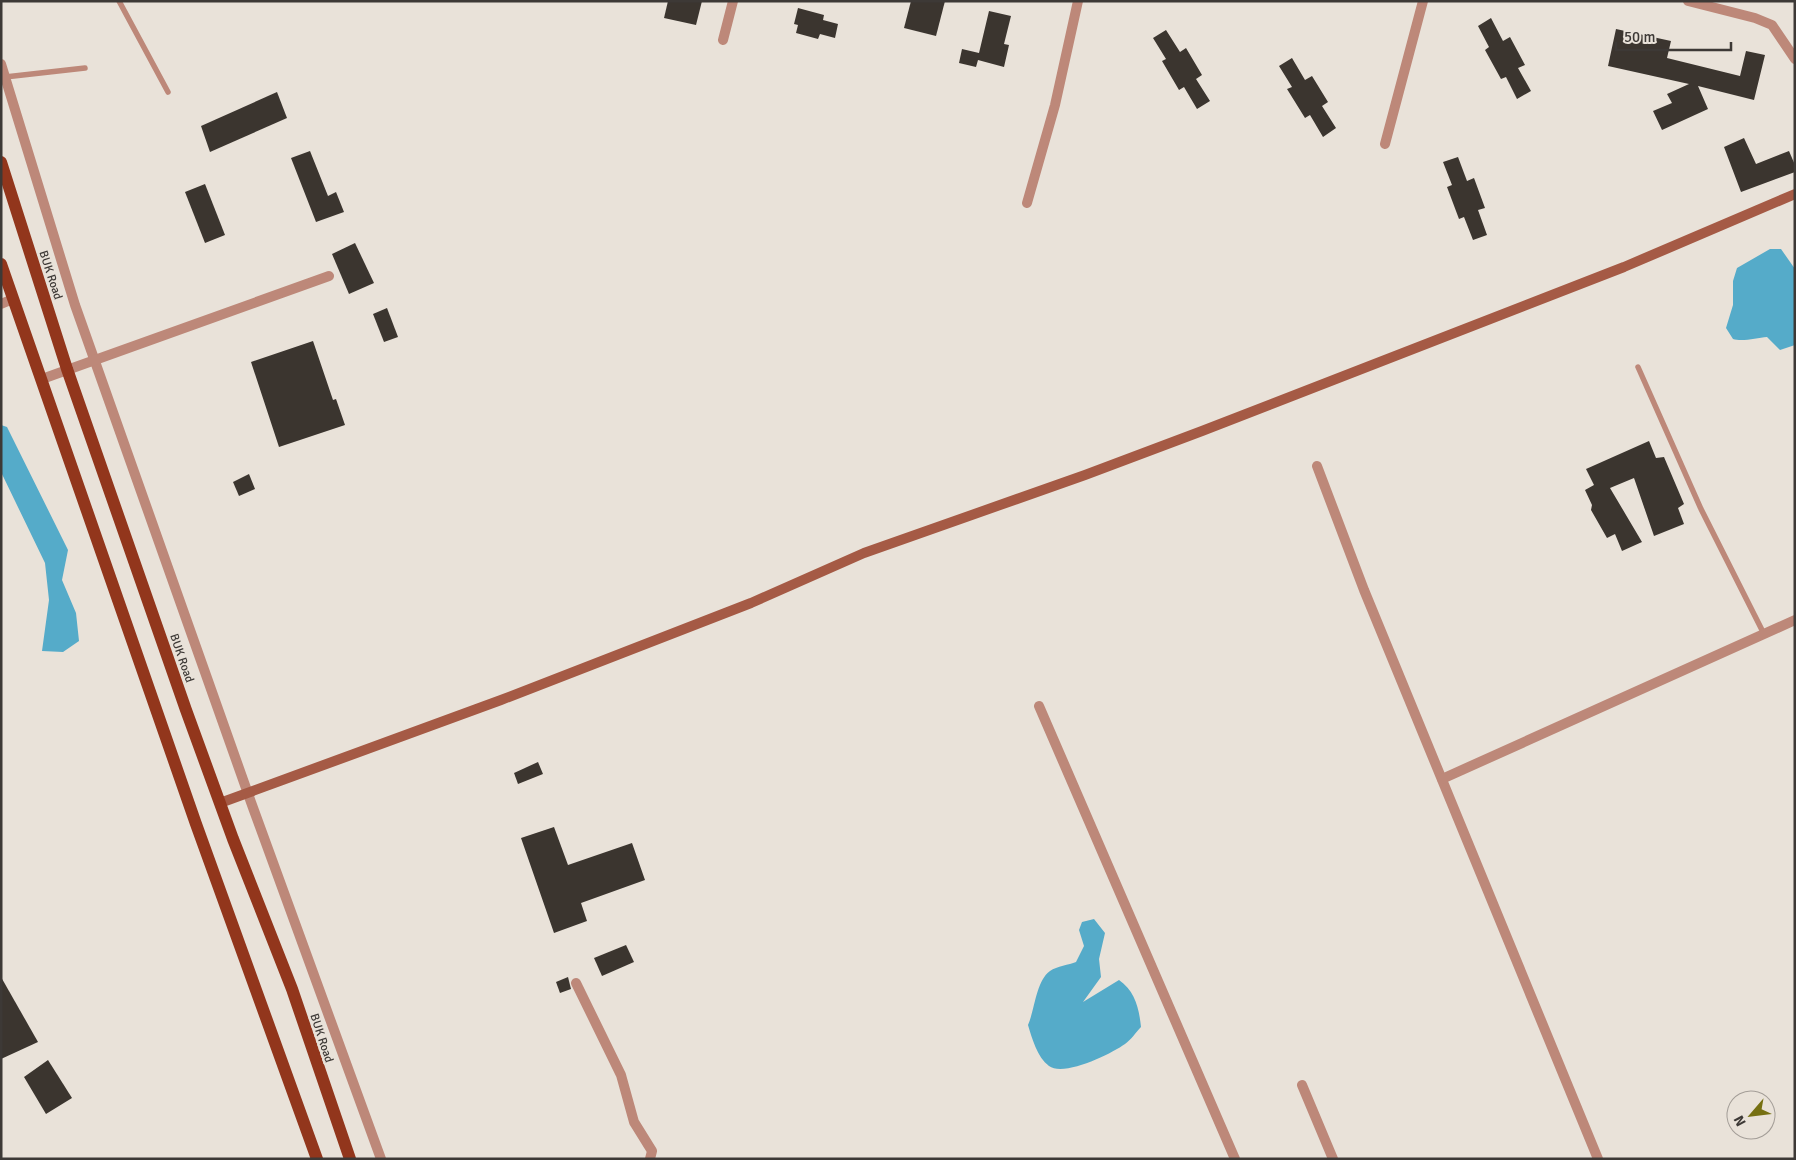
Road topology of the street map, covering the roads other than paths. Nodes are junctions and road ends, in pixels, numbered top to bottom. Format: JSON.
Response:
{"nodes":[{"id":1,"x":119,"y":1,"type":"edge"},
{"id":2,"x":734,"y":1,"type":"edge"},
{"id":3,"x":1078,"y":1,"type":"edge"},
{"id":4,"x":1423,"y":1,"type":"edge"},
{"id":5,"x":1688,"y":1,"type":"edge"},
{"id":6,"x":724,"y":40,"type":"dead end"},
{"id":7,"x":1795,"y":59,"type":"edge"},
{"id":8,"x":1,"y":64,"type":"edge"},
{"id":9,"x":85,"y":68,"type":"dead end"},
{"id":10,"x":4,"y":77,"type":"junction"},
{"id":11,"x":168,"y":92,"type":"dead end"},
{"id":12,"x":1385,"y":144,"type":"dead end"},
{"id":13,"x":1,"y":162,"type":"edge"},
{"id":14,"x":1795,"y":194,"type":"edge"},
{"id":15,"x":1027,"y":204,"type":"dead end"},
{"id":16,"x":2,"y":268,"type":"edge"},
{"id":17,"x":329,"y":276,"type":"dead end"},
{"id":18,"x":7,"y":301,"type":"edge"},
{"id":19,"x":96,"y":361,"type":"junction"},
{"id":20,"x":1638,"y":367,"type":"dead end"},
{"id":21,"x":67,"y":369,"type":"junction"},
{"id":22,"x":42,"y":379,"type":"junction"},
{"id":23,"x":1317,"y":466,"type":"dead end"},
{"id":24,"x":1795,"y":620,"type":"edge"},
{"id":25,"x":1764,"y":634,"type":"junction"},
{"id":26,"x":1039,"y":706,"type":"dead end"},
{"id":27,"x":1442,"y":779,"type":"junction"},
{"id":28,"x":249,"y":793,"type":"junction"},
{"id":29,"x":221,"y":807,"type":"junction"},
{"id":30,"x":576,"y":983,"type":"dead end"},
{"id":31,"x":1302,"y":1085,"type":"dead end"},
{"id":32,"x":317,"y":1159,"type":"edge"},
{"id":33,"x":350,"y":1159,"type":"edge"},
{"id":34,"x":381,"y":1159,"type":"edge"},
{"id":35,"x":650,"y":1159,"type":"edge"},
{"id":36,"x":1235,"y":1159,"type":"edge"},
{"id":37,"x":1334,"y":1159,"type":"edge"},
{"id":38,"x":1598,"y":1159,"type":"edge"}],
"edges":[{"from":1,"to":11,"type":"lane"},
{"from":2,"to":6,"type":"street"},
{"from":3,"to":15,"type":"street"},
{"from":4,"to":12,"type":"street"},
{"from":5,"to":7,"type":"street"},
{"from":8,"to":10,"type":"street"},
{"from":9,"to":10,"type":"lane"},
{"from":10,"to":19,"type":"street"},
{"from":13,"to":21,"type":"main road","name":"BUK Road"},
{"from":14,"to":28,"type":"street"},
{"from":16,"to":18,"type":"main road"},
{"from":17,"to":19,"type":"street"},
{"from":18,"to":22,"type":"main road"},
{"from":19,"to":21,"type":"street"},
{"from":19,"to":28,"type":"street"},
{"from":20,"to":25,"type":"lane"},
{"from":21,"to":22,"type":"street"},
{"from":21,"to":29,"type":"main road","name":"BUK Road"},
{"from":22,"to":32,"type":"main road"},
{"from":23,"to":27,"type":"street"},
{"from":24,"to":25,"type":"street"},
{"from":25,"to":27,"type":"street"},
{"from":26,"to":36,"type":"street"},
{"from":27,"to":38,"type":"street"},
{"from":28,"to":29,"type":"street"},
{"from":28,"to":34,"type":"street"},
{"from":29,"to":33,"type":"main road","name":"BUK Road"},
{"from":30,"to":35,"type":"street"},
{"from":31,"to":37,"type":"street"}]}
